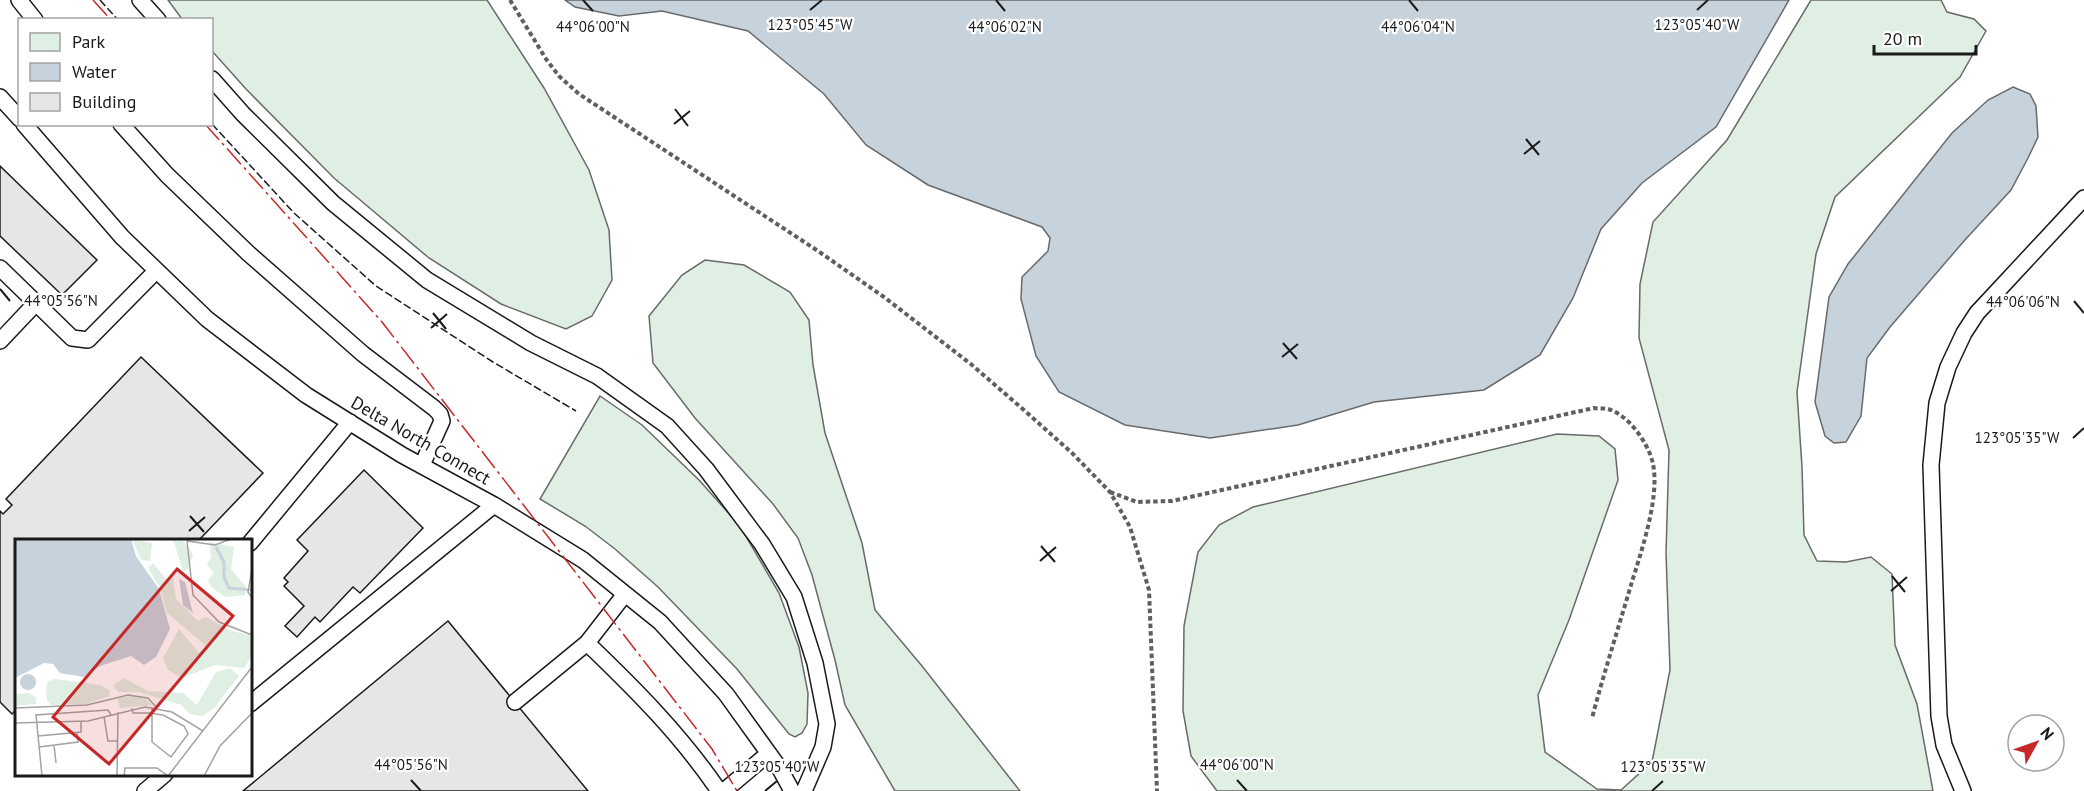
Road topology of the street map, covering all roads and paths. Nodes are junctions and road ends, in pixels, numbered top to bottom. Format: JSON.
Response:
{"nodes":[{"id":1,"x":19,"y":0,"type":"edge"},
{"id":2,"x":140,"y":0,"type":"edge"},
{"id":3,"x":510,"y":0,"type":"edge"},
{"id":4,"x":33,"y":18,"type":"edge"},
{"id":5,"x":156,"y":18,"type":"edge"},
{"id":6,"x":213,"y":80,"type":"edge"},
{"id":7,"x":0,"y":97,"type":"edge"},
{"id":8,"x":18,"y":117,"type":"edge"},
{"id":9,"x":26,"y":126,"type":"edge"},
{"id":10,"x":124,"y":126,"type":"edge"},
{"id":11,"x":2084,"y":198,"type":"edge"},
{"id":12,"x":0,"y":268,"type":"edge"},
{"id":13,"x":156,"y":271,"type":"junction"},
{"id":14,"x":36,"y":303,"type":"junction"},
{"id":15,"x":0,"y":341,"type":"edge"},
{"id":16,"x":350,"y":422,"type":"junction"},
{"id":17,"x":422,"y":465,"type":"junction"},
{"id":18,"x":1110,"y":492,"type":"junction"},
{"id":19,"x":494,"y":505,"type":"junction"},
{"id":20,"x":252,"y":541,"type":"edge"},
{"id":21,"x":625,"y":594,"type":"junction"},
{"id":22,"x":587,"y":643,"type":"junction"},
{"id":23,"x":252,"y":702,"type":"edge"},
{"id":24,"x":514,"y":702,"type":"dead end"},
{"id":25,"x":1592,"y":718,"type":"dead end"},
{"id":26,"x":768,"y":754,"type":"junction"},
{"id":27,"x":163,"y":776,"type":"edge"},
{"id":28,"x":145,"y":791,"type":"edge"},
{"id":29,"x":719,"y":791,"type":"edge"},
{"id":30,"x":723,"y":791,"type":"edge"},
{"id":31,"x":792,"y":791,"type":"edge"},
{"id":32,"x":804,"y":791,"type":"edge"},
{"id":33,"x":1157,"y":791,"type":"edge"},
{"id":34,"x":1963,"y":791,"type":"edge"}],
"edges":[{"from":1,"to":4,"type":"lane"},
{"from":2,"to":5,"type":"lane"},
{"from":3,"to":18,"type":"path"},
{"from":6,"to":32,"type":"lane"},
{"from":7,"to":8,"type":"lane"},
{"from":9,"to":13,"type":"lane","name":"Delta North Connect"},
{"from":10,"to":17,"type":"lane"},
{"from":11,"to":34,"type":"lane"},
{"from":12,"to":14,"type":"lane"},
{"from":13,"to":14,"type":"lane"},
{"from":13,"to":16,"type":"lane","name":"Delta North Connect"},
{"from":14,"to":15,"type":"lane"},
{"from":16,"to":17,"type":"lane","name":"Delta North Connect"},
{"from":16,"to":20,"type":"lane"},
{"from":17,"to":19,"type":"lane","name":"Delta North Connect"},
{"from":18,"to":25,"type":"path"},
{"from":18,"to":33,"type":"path"},
{"from":19,"to":21,"type":"lane","name":"Delta North Connect"},
{"from":19,"to":23,"type":"lane"},
{"from":21,"to":22,"type":"lane"},
{"from":21,"to":26,"type":"lane","name":"Delta North Connect"},
{"from":22,"to":24,"type":"lane"},
{"from":22,"to":29,"type":"lane"},
{"from":26,"to":30,"type":"lane"},
{"from":26,"to":31,"type":"lane","name":"Delta North Connect"},
{"from":27,"to":28,"type":"lane"}]}
